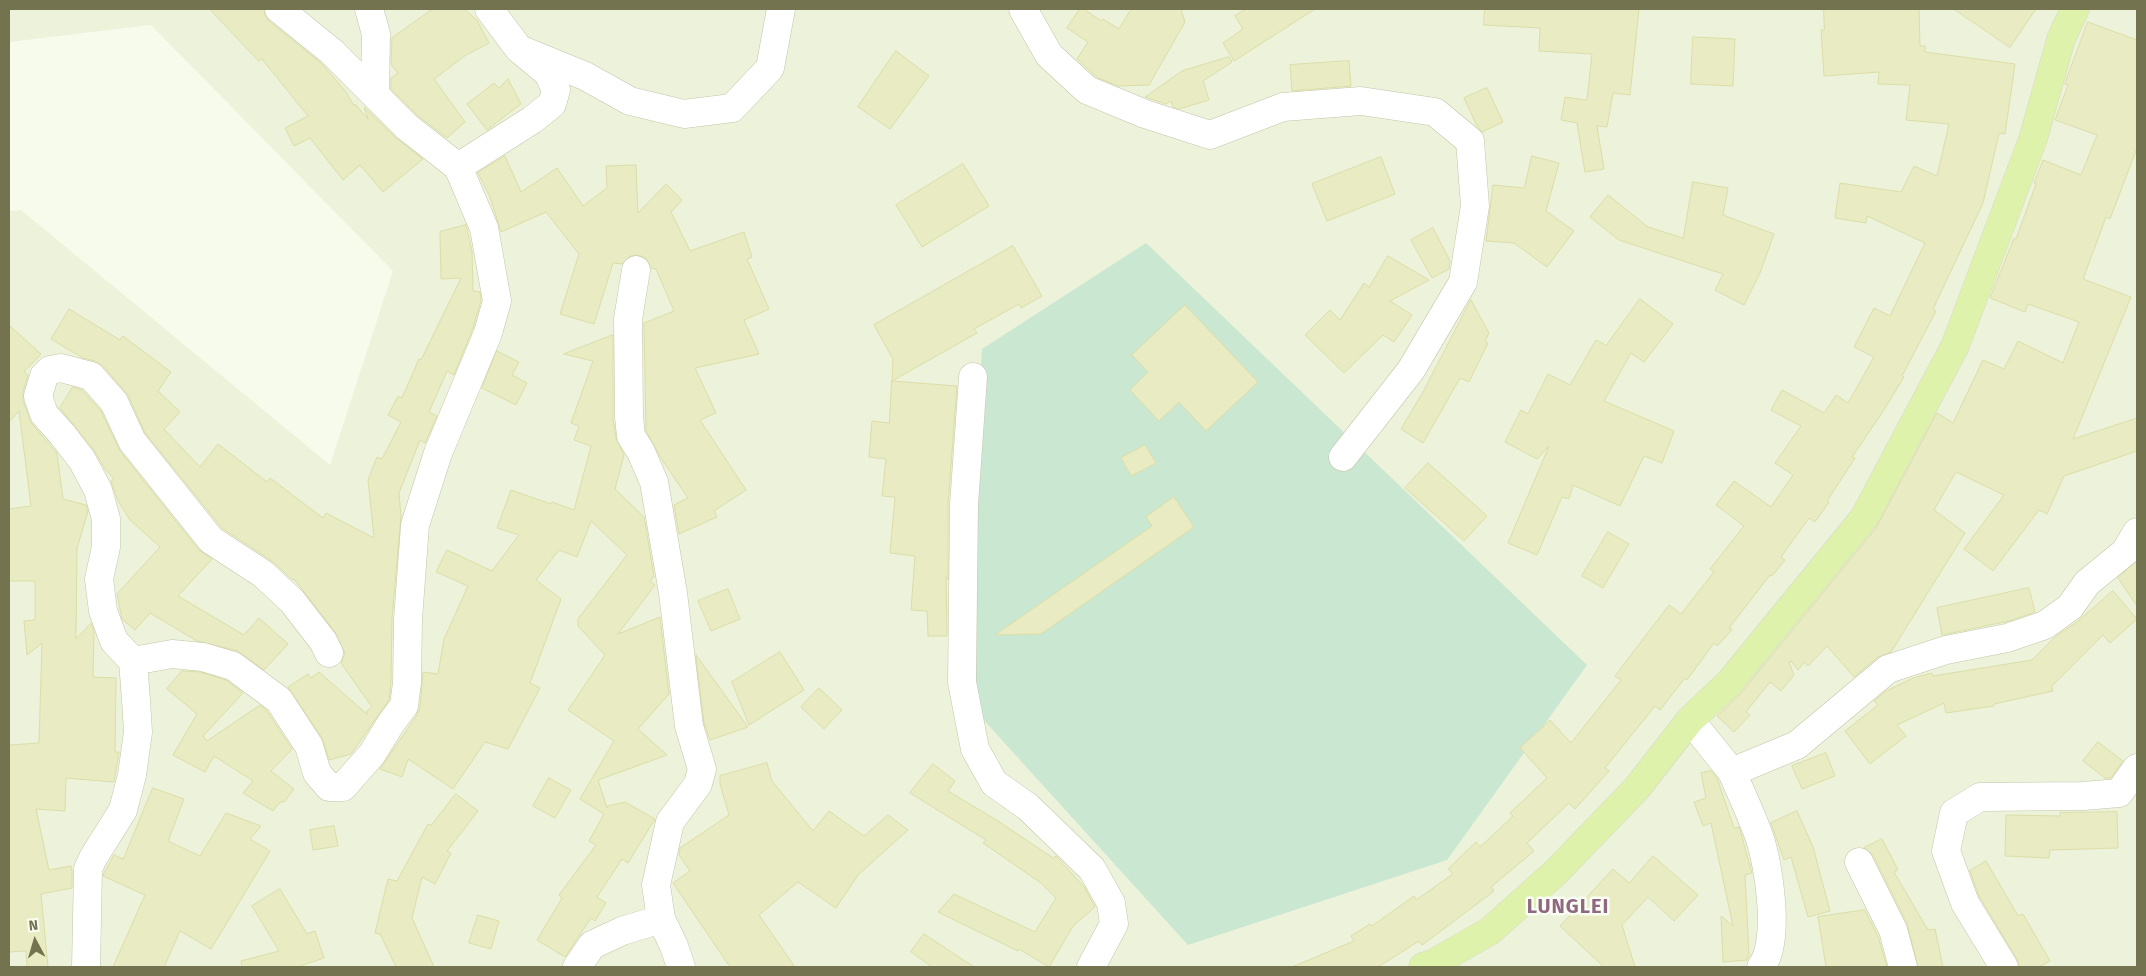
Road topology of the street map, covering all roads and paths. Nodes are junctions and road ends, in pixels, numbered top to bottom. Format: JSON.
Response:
{"nodes":[{"id":1,"x":279,"y":9,"type":"edge"},
{"id":2,"x":369,"y":9,"type":"edge"},
{"id":3,"x":489,"y":9,"type":"edge"},
{"id":4,"x":782,"y":9,"type":"edge"},
{"id":5,"x":1023,"y":9,"type":"edge"},
{"id":6,"x":2075,"y":9,"type":"edge"},
{"id":7,"x":520,"y":48,"type":"junction"},
{"id":8,"x":375,"y":94,"type":"junction"},
{"id":9,"x":458,"y":167,"type":"junction"},
{"id":10,"x":636,"y":270,"type":"dead end"},
{"id":11,"x":973,"y":377,"type":"dead end"},
{"id":12,"x":1343,"y":457,"type":"dead end"},
{"id":13,"x":2137,"y":532,"type":"edge"},
{"id":14,"x":329,"y":653,"type":"dead end"},
{"id":15,"x":132,"y":661,"type":"junction"},
{"id":16,"x":1690,"y":720,"type":"junction"},
{"id":17,"x":2137,"y":768,"type":"edge"},
{"id":18,"x":1732,"y":772,"type":"junction"},
{"id":19,"x":1859,"y":862,"type":"dead end"},
{"id":20,"x":661,"y":919,"type":"junction"},
{"id":21,"x":86,"y":967,"type":"edge"},
{"id":22,"x":577,"y":967,"type":"edge"},
{"id":23,"x":681,"y":967,"type":"edge"},
{"id":24,"x":1091,"y":967,"type":"edge"},
{"id":25,"x":1422,"y":967,"type":"edge"},
{"id":26,"x":1761,"y":967,"type":"edge"},
{"id":27,"x":1903,"y":967,"type":"edge"},
{"id":28,"x":2004,"y":967,"type":"edge"}],
"edges":[{"from":1,"to":8,"type":"street"},
{"from":2,"to":8,"type":"street"},
{"from":3,"to":7,"type":"street"},
{"from":4,"to":7,"type":"street"},
{"from":5,"to":12,"type":"street"},
{"from":6,"to":16,"type":"main road"},
{"from":7,"to":9,"type":"street"},
{"from":8,"to":9,"type":"street"},
{"from":9,"to":15,"type":"street"},
{"from":10,"to":20,"type":"street"},
{"from":11,"to":24,"type":"street"},
{"from":13,"to":18,"type":"street"},
{"from":14,"to":15,"type":"street"},
{"from":15,"to":21,"type":"street"},
{"from":16,"to":18,"type":"street"},
{"from":16,"to":25,"type":"main road"},
{"from":17,"to":28,"type":"street"},
{"from":18,"to":26,"type":"street"},
{"from":19,"to":27,"type":"street"},
{"from":20,"to":22,"type":"street"},
{"from":20,"to":23,"type":"street"}]}
